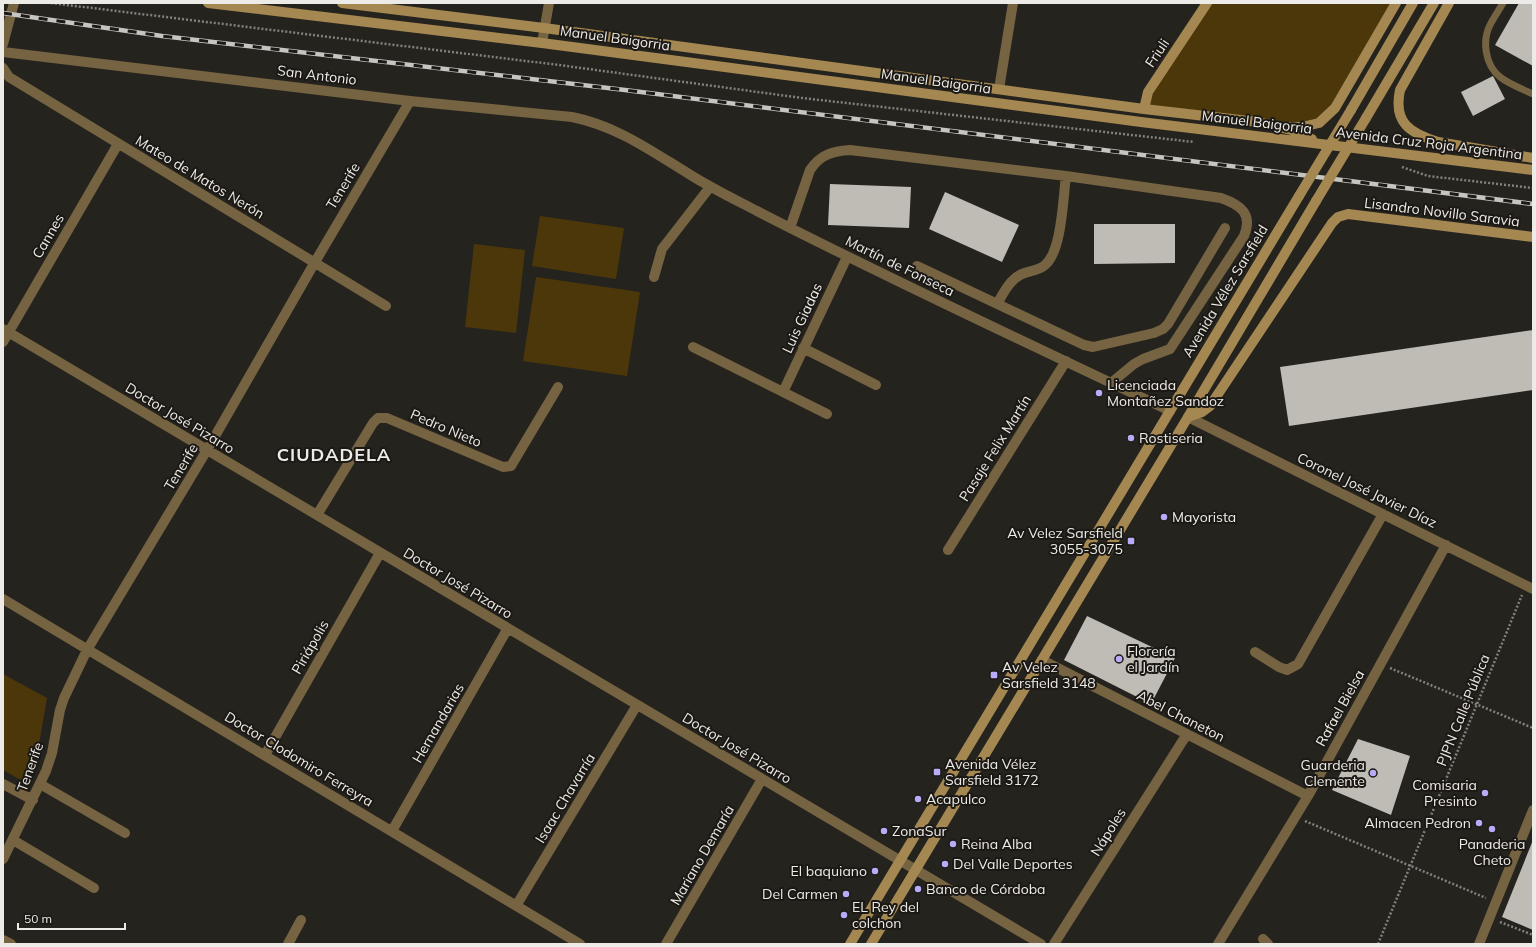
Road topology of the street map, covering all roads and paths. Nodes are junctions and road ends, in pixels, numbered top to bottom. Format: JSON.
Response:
{"nodes":[{"id":1,"x":14,"y":3,"type":"edge"},
{"id":2,"x":51,"y":3,"type":"edge"},
{"id":3,"x":208,"y":3,"type":"edge"},
{"id":4,"x":342,"y":3,"type":"edge"},
{"id":5,"x":549,"y":3,"type":"edge"},
{"id":6,"x":1012,"y":3,"type":"edge"},
{"id":7,"x":1207,"y":3,"type":"edge"},
{"id":8,"x":1396,"y":3,"type":"edge"},
{"id":9,"x":1413,"y":3,"type":"edge"},
{"id":10,"x":1434,"y":3,"type":"edge"},
{"id":11,"x":1449,"y":3,"type":"edge"},
{"id":12,"x":1503,"y":3,"type":"edge"},
{"id":13,"x":544,"y":28,"type":"junction"},
{"id":14,"x":542,"y":43,"type":"junction"},
{"id":15,"x":3,"y":44,"type":"edge"},
{"id":16,"x":3,"y":52,"type":"edge"},
{"id":17,"x":3,"y":68,"type":"edge"},
{"id":18,"x":999,"y":89,"type":"junction"},
{"id":19,"x":1533,"y":94,"type":"edge"},
{"id":20,"x":410,"y":100,"type":"junction"},
{"id":21,"x":1144,"y":109,"type":"junction"},
{"id":22,"x":1141,"y":122,"type":"junction"},
{"id":23,"x":1258,"y":122,"type":"junction"},
{"id":24,"x":625,"y":136,"type":"joint"},
{"id":25,"x":1201,"y":143,"type":"dead end"},
{"id":26,"x":1321,"y":143,"type":"junction"},
{"id":27,"x":118,"y":144,"type":"junction"},
{"id":28,"x":1533,"y":158,"type":"edge"},
{"id":29,"x":1398,"y":166,"type":"dead end"},
{"id":30,"x":1533,"y":170,"type":"edge"},
{"id":31,"x":1066,"y":176,"type":"junction"},
{"id":32,"x":710,"y":187,"type":"junction"},
{"id":33,"x":1533,"y":188,"type":"edge"},
{"id":34,"x":790,"y":228,"type":"junction"},
{"id":35,"x":1225,"y":228,"type":"dead end"},
{"id":36,"x":1533,"y":237,"type":"edge"},
{"id":37,"x":847,"y":257,"type":"junction"},
{"id":38,"x":315,"y":262,"type":"junction"},
{"id":39,"x":917,"y":266,"type":"dead end"},
{"id":40,"x":654,"y":277,"type":"dead end"},
{"id":41,"x":997,"y":304,"type":"junction"},
{"id":42,"x":386,"y":306,"type":"dead end"},
{"id":43,"x":6,"y":331,"type":"edge"},
{"id":44,"x":3,"y":342,"type":"edge"},
{"id":45,"x":693,"y":346,"type":"dead end"},
{"id":46,"x":803,"y":348,"type":"junction"},
{"id":47,"x":1066,"y":361,"type":"junction"},
{"id":48,"x":1111,"y":383,"type":"junction"},
{"id":49,"x":876,"y":385,"type":"dead end"},
{"id":50,"x":558,"y":387,"type":"dead end"},
{"id":51,"x":783,"y":392,"type":"junction"},
{"id":52,"x":1170,"y":411,"type":"junction"},
{"id":53,"x":827,"y":414,"type":"dead end"},
{"id":54,"x":1188,"y":417,"type":"junction"},
{"id":55,"x":207,"y":450,"type":"junction"},
{"id":56,"x":1383,"y":514,"type":"junction"},
{"id":57,"x":317,"y":515,"type":"junction"},
{"id":58,"x":1446,"y":545,"type":"junction"},
{"id":59,"x":948,"y":550,"type":"dead end"},
{"id":60,"x":380,"y":553,"type":"junction"},
{"id":61,"x":1529,"y":587,"type":"edge"},
{"id":62,"x":3,"y":599,"type":"edge"},
{"id":63,"x":508,"y":628,"type":"junction"},
{"id":64,"x":87,"y":650,"type":"junction"},
{"id":65,"x":1255,"y":652,"type":"dead end"},
{"id":66,"x":1042,"y":660,"type":"junction"},
{"id":67,"x":1380,"y":664,"type":"junction"},
{"id":68,"x":1477,"y":704,"type":"junction"},
{"id":69,"x":637,"y":705,"type":"junction"},
{"id":70,"x":1533,"y":728,"type":"edge"},
{"id":71,"x":1186,"y":734,"type":"junction"},
{"id":72,"x":265,"y":755,"type":"junction"},
{"id":73,"x":762,"y":779,"type":"junction"},
{"id":74,"x":3,"y":784,"type":"edge"},
{"id":75,"x":40,"y":784,"type":"junction"},
{"id":76,"x":1308,"y":796,"type":"junction"},
{"id":77,"x":33,"y":800,"type":"junction"},
{"id":78,"x":1533,"y":810,"type":"edge"},
{"id":79,"x":1295,"y":817,"type":"junction"},
{"id":80,"x":392,"y":831,"type":"junction"},
{"id":81,"x":125,"y":833,"type":"dead end"},
{"id":82,"x":13,"y":840,"type":"junction"},
{"id":83,"x":3,"y":859,"type":"edge"},
{"id":84,"x":900,"y":860,"type":"junction"},
{"id":85,"x":1410,"y":866,"type":"junction"},
{"id":86,"x":915,"y":870,"type":"junction"},
{"id":87,"x":94,"y":888,"type":"dead end"},
{"id":88,"x":1496,"y":902,"type":"junction"},
{"id":89,"x":516,"y":906,"type":"junction"},
{"id":90,"x":1489,"y":918,"type":"junction"},
{"id":91,"x":301,"y":920,"type":"dead end"},
{"id":92,"x":1533,"y":936,"type":"edge"},
{"id":93,"x":3,"y":940,"type":"edge"},
{"id":94,"x":11,"y":944,"type":"edge"},
{"id":95,"x":288,"y":944,"type":"edge"},
{"id":96,"x":580,"y":944,"type":"edge"},
{"id":97,"x":666,"y":944,"type":"edge"},
{"id":98,"x":850,"y":944,"type":"edge"},
{"id":99,"x":871,"y":944,"type":"edge"},
{"id":100,"x":1042,"y":944,"type":"edge"},
{"id":101,"x":1054,"y":944,"type":"edge"},
{"id":102,"x":1218,"y":944,"type":"edge"},
{"id":103,"x":1378,"y":944,"type":"edge"},
{"id":104,"x":1478,"y":944,"type":"edge"}],
"edges":[{"from":1,"to":15,"type":"street"},
{"from":2,"to":25,"type":"path"},
{"from":3,"to":14,"type":"main road","name":"Manuel Baigorria"},
{"from":4,"to":13,"type":"main road","name":"Manuel Baigorria"},
{"from":5,"to":13,"type":"street"},
{"from":6,"to":18,"type":"street"},
{"from":7,"to":21,"type":"main road","name":"Friuli"},
{"from":8,"to":23,"type":"main road"},
{"from":9,"to":52,"type":"main road","name":"Avenida Vélez Sarsfield","bridge":true},
{"from":10,"to":54,"type":"main road","bridge":true},
{"from":11,"to":28,"type":"main road"},
{"from":12,"to":19,"type":"lane"},
{"from":13,"to":14,"type":"street"},
{"from":13,"to":18,"type":"main road","name":"Manuel Baigorria"},
{"from":14,"to":22,"type":"main road","name":"Manuel Baigorria"},
{"from":16,"to":20,"type":"street","name":"San Antonio"},
{"from":17,"to":27,"type":"street","name":"Mateo de Matos Nerón"},
{"from":18,"to":21,"type":"main road","name":"Manuel Baigorria"},
{"from":20,"to":24,"type":"street","name":"San Antonio"},
{"from":20,"to":38,"type":"street","name":"Tenerife"},
{"from":21,"to":22,"type":"street","name":"Friuli"},
{"from":21,"to":23,"type":"main road","name":"Manuel Baigorria"},
{"from":22,"to":26,"type":"main road","name":"Manuel Baigorria"},
{"from":23,"to":26,"type":"main road","name":"Manuel Baigorria"},
{"from":24,"to":32,"type":"street","name":"Martín de Fonseca"},
{"from":26,"to":30,"type":"main road","name":"Avenida Cruz Roja Argentina"},
{"from":27,"to":38,"type":"street","name":"Mateo de Matos Nerón"},
{"from":27,"to":43,"type":"street","name":"Cannes"},
{"from":29,"to":33,"type":"path"},
{"from":31,"to":34,"type":"street"},
{"from":31,"to":41,"type":"street"},
{"from":31,"to":48,"type":"street"},
{"from":32,"to":34,"type":"street","name":"Martín de Fonseca"},
{"from":32,"to":40,"type":"street"},
{"from":34,"to":37,"type":"street","name":"Martín de Fonseca"},
{"from":35,"to":41,"type":"street"},
{"from":36,"to":54,"type":"main road","name":"Lisandro Novillo Saravia"},
{"from":37,"to":46,"type":"street","name":"Luis Giadas"},
{"from":37,"to":47,"type":"street","name":"Martín de Fonseca"},
{"from":38,"to":42,"type":"street","name":"Mateo de Matos Nerón"},
{"from":38,"to":55,"type":"street","name":"Tenerife"},
{"from":39,"to":41,"type":"street"},
{"from":43,"to":44,"type":"street","name":"Cannes"},
{"from":43,"to":55,"type":"street","name":"Doctor José Pizarro"},
{"from":45,"to":51,"type":"street"},
{"from":46,"to":49,"type":"street"},
{"from":46,"to":51,"type":"street","name":"Luis Giadas"},
{"from":47,"to":48,"type":"street","name":"Martín de Fonseca"},
{"from":47,"to":59,"type":"street","name":"Pasaje Felix Martín"},
{"from":48,"to":52,"type":"street","name":"Martín de Fonseca"},
{"from":50,"to":57,"type":"street","name":"Pedro Nieto"},
{"from":51,"to":53,"type":"street"},
{"from":52,"to":84,"type":"main road","name":"Avenida Vélez Sarsfield"},
{"from":54,"to":56,"type":"street","name":"Coronel José Javier Díaz"},
{"from":54,"to":66,"type":"main road"},
{"from":55,"to":57,"type":"street","name":"Doctor José Pizarro"},
{"from":55,"to":64,"type":"street","name":"Tenerife"},
{"from":56,"to":58,"type":"street","name":"Coronel José Javier Díaz"},
{"from":56,"to":65,"type":"street"},
{"from":57,"to":60,"type":"street","name":"Doctor José Pizarro"},
{"from":58,"to":61,"type":"street","name":"Coronel José Javier Díaz"},
{"from":58,"to":67,"type":"street","name":"Rafael Bielsa"},
{"from":60,"to":63,"type":"street","name":"Doctor José Pizarro"},
{"from":60,"to":72,"type":"street","name":"Piriápolis"},
{"from":61,"to":68,"type":"path","name":"PJPN Calle Pública"},
{"from":62,"to":64,"type":"street","name":"Doctor Clodomiro Ferreyra"},
{"from":63,"to":69,"type":"street","name":"Doctor José Pizarro"},
{"from":63,"to":80,"type":"street","name":"Hernandarias"},
{"from":64,"to":72,"type":"street","name":"Doctor Clodomiro Ferreyra"},
{"from":64,"to":75,"type":"street","name":"Tenerife"},
{"from":66,"to":71,"type":"street","name":"Abel Chaneton"},
{"from":66,"to":86,"type":"main road"},
{"from":67,"to":68,"type":"path"},
{"from":67,"to":76,"type":"street","name":"Rafael Bielsa"},
{"from":68,"to":70,"type":"path"},
{"from":68,"to":85,"type":"path","name":"PJPN Calle Pública"},
{"from":69,"to":73,"type":"street","name":"Doctor José Pizarro"},
{"from":69,"to":89,"type":"street","name":"Isaac Chavarría"},
{"from":71,"to":76,"type":"street","name":"Abel Chaneton"},
{"from":71,"to":101,"type":"street","name":"Nápoles"},
{"from":72,"to":80,"type":"street","name":"Doctor Clodomiro Ferreyra"},
{"from":73,"to":84,"type":"street","name":"Doctor José Pizarro"},
{"from":73,"to":97,"type":"street","name":"Mariano Demaría"},
{"from":74,"to":77,"type":"street"},
{"from":75,"to":77,"type":"street","name":"Tenerife"},
{"from":75,"to":81,"type":"street"},
{"from":76,"to":79,"type":"street","name":"Rafael Bielsa"},
{"from":77,"to":82,"type":"street","name":"Tenerife"},
{"from":78,"to":88,"type":"street"},
{"from":79,"to":85,"type":"path"},
{"from":79,"to":102,"type":"street","name":"Rafael Bielsa"},
{"from":80,"to":89,"type":"street","name":"Doctor Clodomiro Ferreyra"},
{"from":82,"to":83,"type":"street","name":"Tenerife"},
{"from":82,"to":87,"type":"street"},
{"from":84,"to":86,"type":"street","name":"Doctor José Pizarro"},
{"from":84,"to":98,"type":"main road","name":"Avenida Vélez Sarsfield"},
{"from":85,"to":88,"type":"path"},
{"from":85,"to":103,"type":"path","name":"PJPN Calle Pública"},
{"from":86,"to":99,"type":"main road"},
{"from":86,"to":100,"type":"street","name":"Doctor José Pizarro"},
{"from":88,"to":90,"type":"street"},
{"from":89,"to":96,"type":"street","name":"Doctor Clodomiro Ferreyra"},
{"from":90,"to":92,"type":"path"},
{"from":90,"to":104,"type":"street"},
{"from":91,"to":95,"type":"street"},
{"from":93,"to":94,"type":"street"}]}
